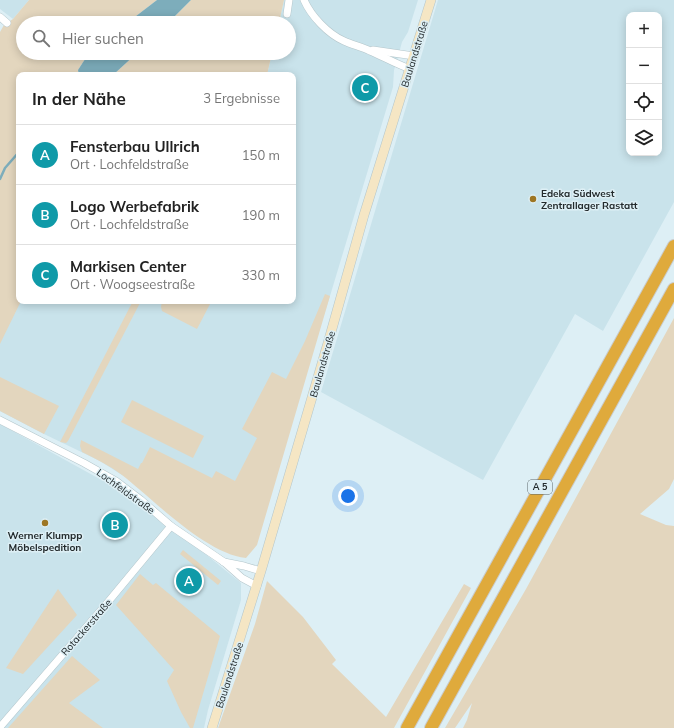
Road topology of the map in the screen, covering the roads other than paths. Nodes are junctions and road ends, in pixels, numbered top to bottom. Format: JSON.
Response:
{"nodes":[{"id":1,"x":289,"y":0,"type":"edge"},
{"id":2,"x":304,"y":0,"type":"edge"},
{"id":3,"x":431,"y":0,"type":"edge"},
{"id":4,"x":287,"y":14,"type":"dead end"},
{"id":5,"x":0,"y":17,"type":"edge"},
{"id":6,"x":7,"y":23,"type":"dead end"},
{"id":7,"x":369,"y":50,"type":"junction"},
{"id":8,"x":414,"y":56,"type":"junction"},
{"id":9,"x":410,"y":69,"type":"junction"},
{"id":10,"x":674,"y":246,"type":"edge"},
{"id":11,"x":674,"y":288,"type":"edge"},
{"id":12,"x":0,"y":420,"type":"edge"},
{"id":13,"x":171,"y":526,"type":"junction"},
{"id":14,"x":224,"y":562,"type":"junction"},
{"id":15,"x":261,"y":571,"type":"junction"},
{"id":16,"x":257,"y":586,"type":"junction"},
{"id":17,"x":0,"y":714,"type":"edge"},
{"id":18,"x":7,"y":719,"type":"junction"},
{"id":19,"x":0,"y":727,"type":"edge"},
{"id":20,"x":212,"y":728,"type":"edge"},
{"id":21,"x":407,"y":728,"type":"edge"},
{"id":22,"x":431,"y":728,"type":"edge"}],
"edges":[{"from":1,"to":4,"type":"street"},
{"from":2,"to":7,"type":"street"},
{"from":3,"to":8,"type":"street","name":"Baulandstraße"},
{"from":5,"to":6,"type":"street"},
{"from":7,"to":8,"type":"street"},
{"from":7,"to":9,"type":"street"},
{"from":8,"to":9,"type":"street","name":"Baulandstraße"},
{"from":9,"to":15,"type":"street","name":"Baulandstraße"},
{"from":10,"to":21,"type":"highway","number":"A 5"},
{"from":11,"to":22,"type":"highway","number":"A 5"},
{"from":12,"to":13,"type":"street","name":"Lochfeldstraße"},
{"from":13,"to":14,"type":"street","name":"Lochfeldstraße"},
{"from":13,"to":18,"type":"street","name":"Rotackerstraße"},
{"from":14,"to":15,"type":"street","name":"Lochfeldstraße"},
{"from":14,"to":16,"type":"street","name":"Lochfeldstraße"},
{"from":15,"to":16,"type":"street","name":"Baulandstraße"},
{"from":16,"to":20,"type":"street","name":"Baulandstraße"},
{"from":17,"to":18,"type":"street"},
{"from":18,"to":19,"type":"street","name":"Rotackerstraße"}]}
